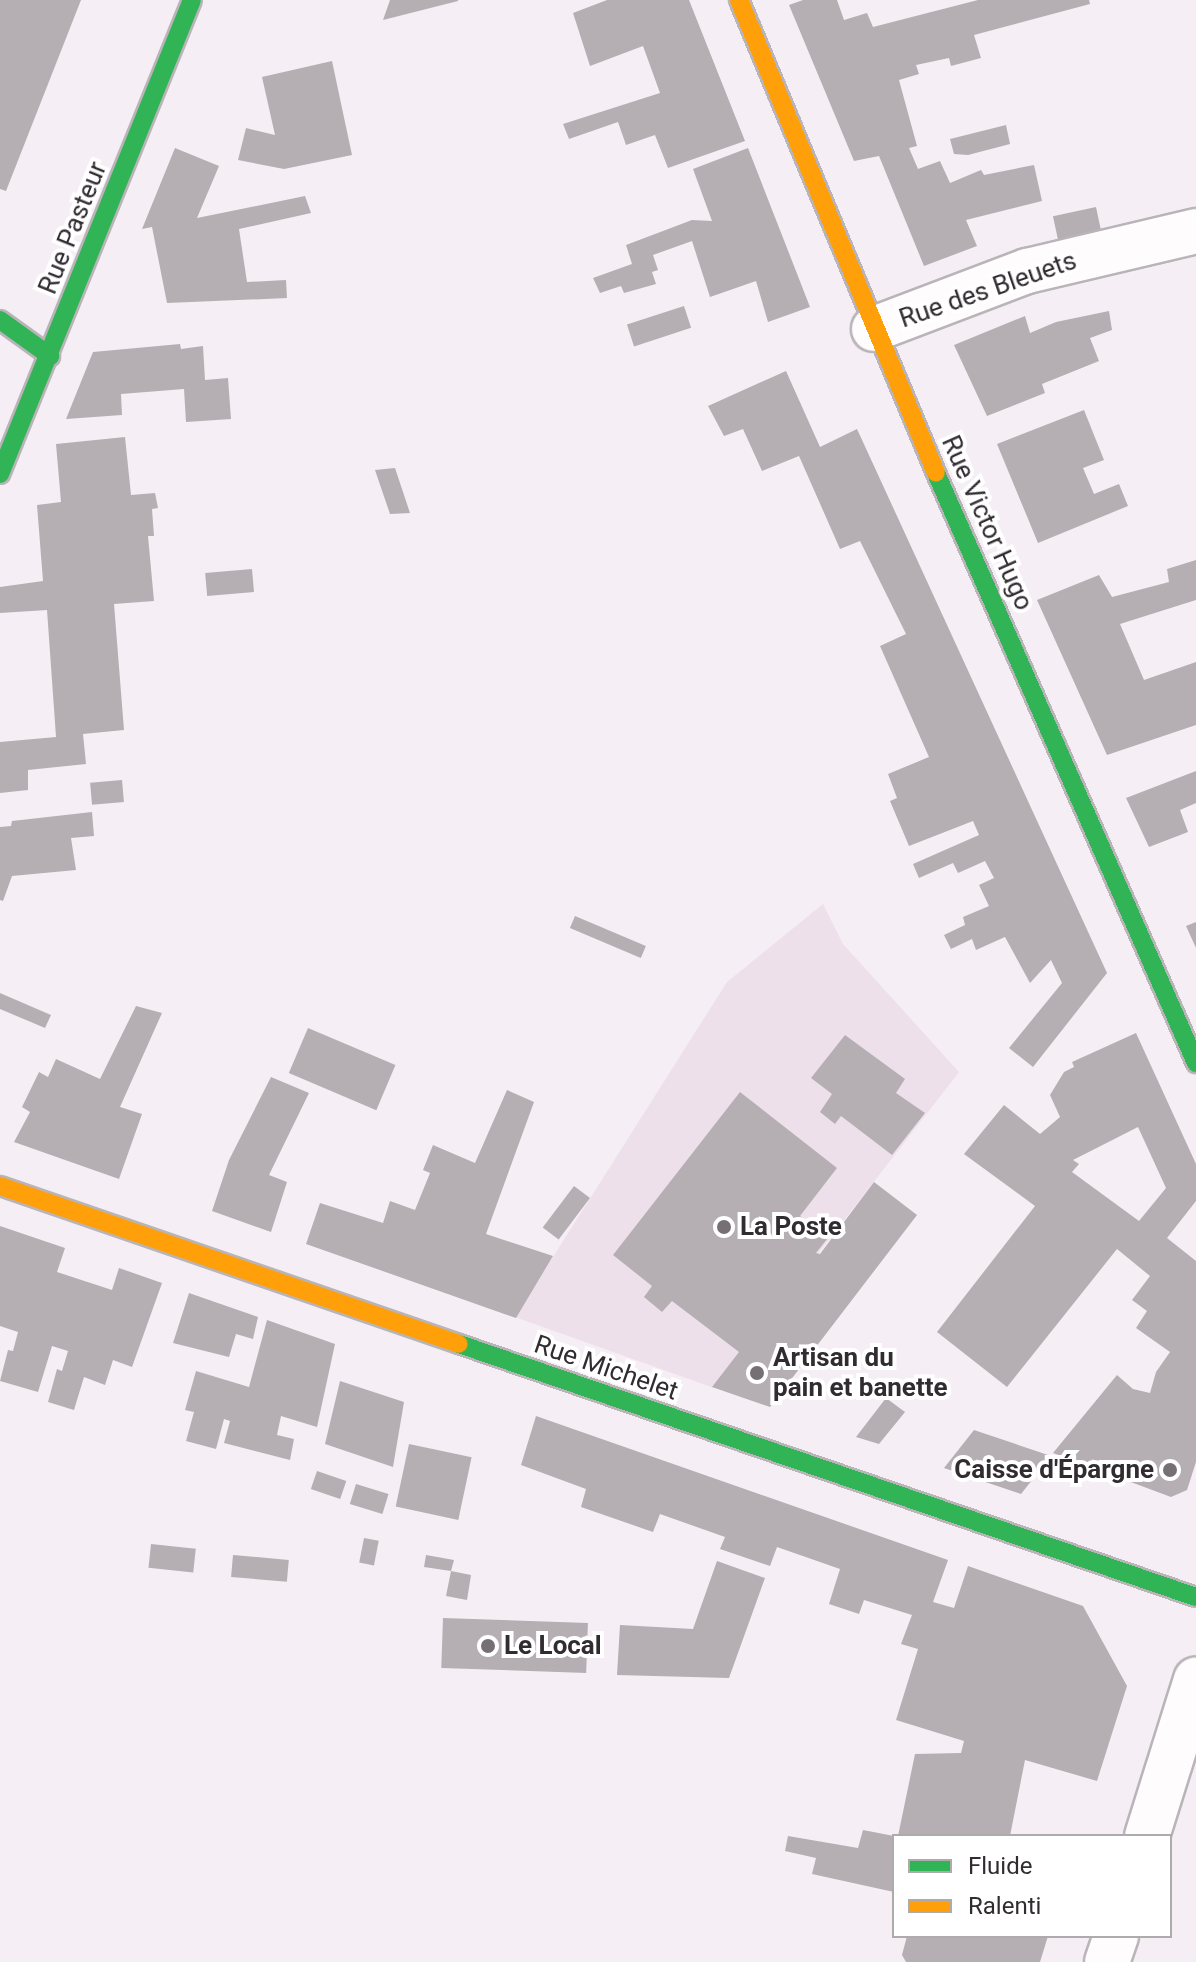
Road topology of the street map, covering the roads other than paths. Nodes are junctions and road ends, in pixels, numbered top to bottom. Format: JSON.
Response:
{"nodes":[{"id":1,"x":192,"y":0,"type":"edge"},
{"id":2,"x":739,"y":0,"type":"edge"},
{"id":3,"x":1196,"y":231,"type":"edge"},
{"id":4,"x":0,"y":320,"type":"edge"},
{"id":5,"x":874,"y":329,"type":"junction"},
{"id":6,"x":50,"y":356,"type":"junction"},
{"id":7,"x":0,"y":474,"type":"edge"},
{"id":8,"x":1196,"y":1063,"type":"edge"},
{"id":9,"x":0,"y":1186,"type":"edge"},
{"id":10,"x":1196,"y":1597,"type":"edge"},
{"id":11,"x":1196,"y":1680,"type":"edge"},
{"id":12,"x":1148,"y":1834,"type":"edge"},
{"id":13,"x":1115,"y":1938,"type":"edge"},
{"id":14,"x":1107,"y":1962,"type":"edge"}],
"edges":[{"from":1,"to":6,"type":"street","name":"Rue Pasteur"},
{"from":2,"to":5,"type":"street","name":"Rue Victor Hugo"},
{"from":3,"to":5,"type":"street","name":"Rue des Bleuets"},
{"from":4,"to":6,"type":"street"},
{"from":5,"to":8,"type":"street","name":"Rue Victor Hugo"},
{"from":6,"to":7,"type":"street","name":"Rue Pasteur"},
{"from":9,"to":10,"type":"street","name":"Rue Michelet"},
{"from":11,"to":12,"type":"street"},
{"from":13,"to":14,"type":"street"}]}
